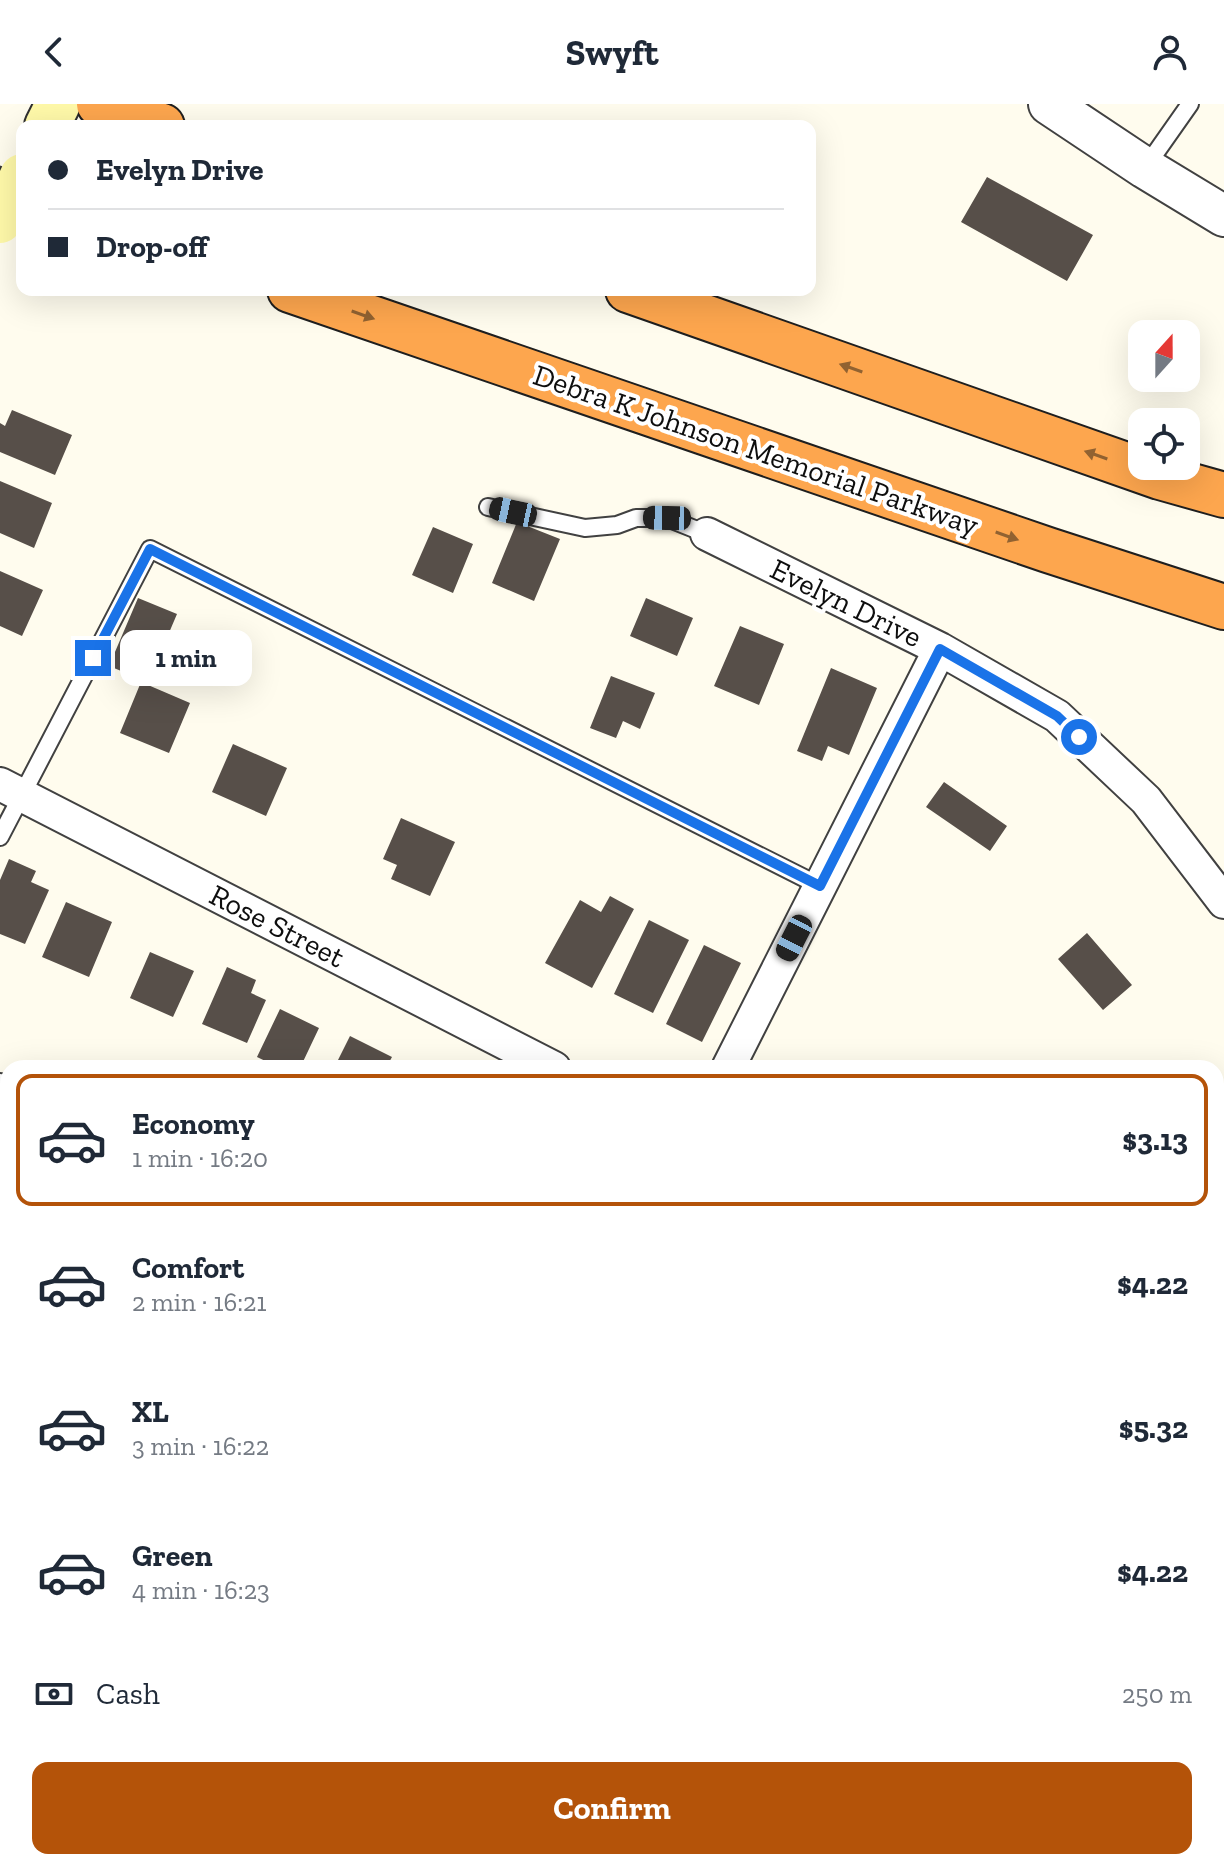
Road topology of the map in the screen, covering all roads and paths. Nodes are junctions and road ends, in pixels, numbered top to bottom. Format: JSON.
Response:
{"nodes":[{"id":1,"x":99,"y":104,"type":"edge"},
{"id":2,"x":1049,"y":104,"type":"edge"},
{"id":3,"x":1190,"y":104,"type":"edge"},
{"id":4,"x":145,"y":120,"type":"edge"},
{"id":5,"x":1145,"y":168,"type":"junction"},
{"id":6,"x":16,"y":188,"type":"edge"},
{"id":7,"x":1224,"y":216,"type":"edge"},
{"id":8,"x":0,"y":221,"type":"edge"},
{"id":9,"x":307,"y":296,"type":"edge"},
{"id":10,"x":645,"y":296,"type":"edge"},
{"id":11,"x":1224,"y":495,"type":"edge"},
{"id":12,"x":488,"y":507,"type":"dead end"},
{"id":13,"x":707,"y":534,"type":"joint"},
{"id":14,"x":1224,"y":607,"type":"edge"},
{"id":15,"x":940,"y":649,"type":"junction"},
{"id":16,"x":11,"y":789,"type":"edge"},
{"id":17,"x":0,"y":837,"type":"edge"},
{"id":18,"x":820,"y":886,"type":"junction"},
{"id":19,"x":1224,"y":902,"type":"edge"},
{"id":20,"x":538,"y":1060,"type":"edge"},
{"id":21,"x":732,"y":1060,"type":"edge"}],
"edges":[{"from":1,"to":4,"type":"highway"},
{"from":2,"to":5,"type":"street"},
{"from":3,"to":5,"type":"lane"},
{"from":5,"to":7,"type":"street"},
{"from":6,"to":8,"type":"main road","bridge":true},
{"from":9,"to":14,"type":"highway","name":"Debra K Johnson Memorial Parkway","one_way":true},
{"from":11,"to":10,"type":"highway","one_way":true},
{"from":12,"to":13,"type":"lane"},
{"from":13,"to":15,"type":"street","name":"Evelyn Drive"},
{"from":15,"to":18,"type":"street"},
{"from":15,"to":19,"type":"street","name":"Evelyn Drive"},
{"from":16,"to":17,"type":"lane"},
{"from":16,"to":18,"type":"lane"},
{"from":16,"to":20,"type":"street","name":"Rose Street"},
{"from":18,"to":21,"type":"street"}]}
